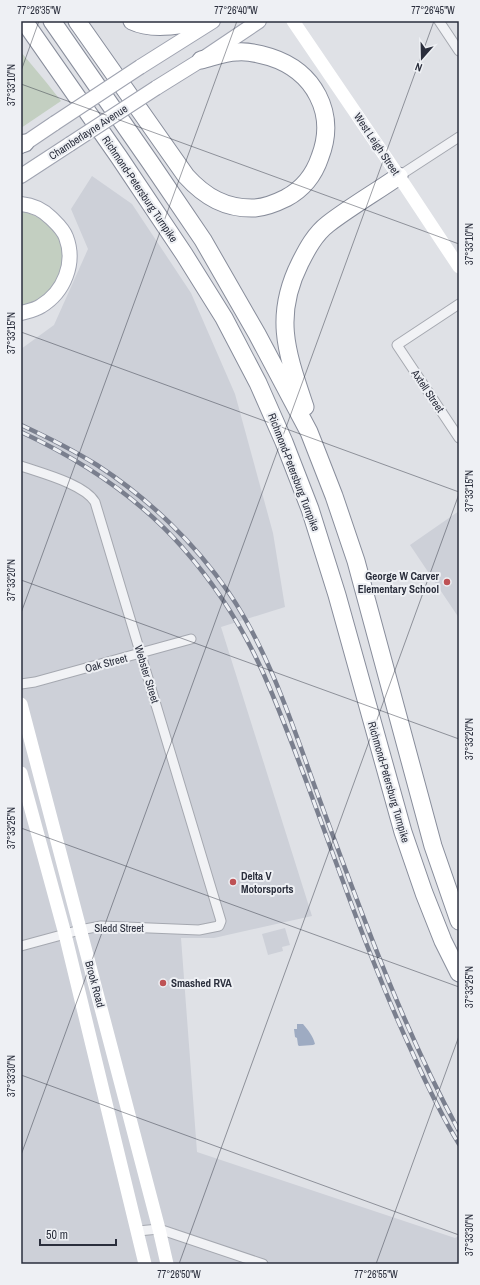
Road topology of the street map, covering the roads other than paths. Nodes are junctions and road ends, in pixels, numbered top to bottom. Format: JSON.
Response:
{"nodes":[{"id":1,"x":24,"y":21,"type":"edge"},
{"id":2,"x":52,"y":21,"type":"edge"},
{"id":3,"x":77,"y":21,"type":"edge"},
{"id":4,"x":132,"y":21,"type":"edge"},
{"id":5,"x":202,"y":21,"type":"edge"},
{"id":6,"x":213,"y":21,"type":"edge"},
{"id":7,"x":259,"y":21,"type":"edge"},
{"id":8,"x":439,"y":21,"type":"edge"},
{"id":9,"x":296,"y":22,"type":"edge"},
{"id":10,"x":21,"y":36,"type":"edge"},
{"id":11,"x":459,"y":51,"type":"edge"},
{"id":12,"x":201,"y":60,"type":"junction"},
{"id":13,"x":57,"y":69,"type":"junction"},
{"id":14,"x":459,"y":137,"type":"edge"},
{"id":15,"x":22,"y":144,"type":"edge"},
{"id":16,"x":21,"y":176,"type":"edge"},
{"id":17,"x":399,"y":176,"type":"junction"},
{"id":18,"x":21,"y":204,"type":"edge"},
{"id":19,"x":459,"y":267,"type":"edge"},
{"id":20,"x":459,"y":304,"type":"edge"},
{"id":21,"x":21,"y":313,"type":"edge"},
{"id":22,"x":309,"y":432,"type":"junction"},
{"id":23,"x":459,"y":438,"type":"edge"},
{"id":24,"x":21,"y":466,"type":"edge"},
{"id":25,"x":191,"y":639,"type":"dead end"},
{"id":26,"x":141,"y":654,"type":"junction"},
{"id":27,"x":21,"y":684,"type":"edge"},
{"id":28,"x":21,"y":704,"type":"edge"},
{"id":29,"x":21,"y":773,"type":"edge"},
{"id":30,"x":459,"y":921,"type":"edge"},
{"id":31,"x":219,"y":926,"type":"joint"},
{"id":32,"x":80,"y":930,"type":"junction"},
{"id":33,"x":65,"y":934,"type":"junction"},
{"id":34,"x":21,"y":946,"type":"edge"},
{"id":35,"x":459,"y":972,"type":"edge"},
{"id":36,"x":159,"y":1229,"type":"junction"},
{"id":37,"x":138,"y":1231,"type":"junction"},
{"id":38,"x":145,"y":1264,"type":"edge"},
{"id":39,"x":166,"y":1264,"type":"edge"},
{"id":40,"x":263,"y":1264,"type":"edge"}],
"edges":[{"from":1,"to":13,"type":"highway","name":"Richmond-Petersburg Turnpike"},
{"from":2,"to":22,"type":"highway"},
{"from":3,"to":12,"type":"highway"},
{"from":4,"to":5,"type":"highway"},
{"from":6,"to":15,"type":"main road","bridge":true},
{"from":7,"to":12,"type":"main road","name":"Chamberlayne Avenue"},
{"from":8,"to":11,"type":"street"},
{"from":9,"to":17,"type":"main road","name":"West Leigh Street"},
{"from":10,"to":13,"type":"highway"},
{"from":12,"to":16,"type":"main road","name":"Chamberlayne Avenue","bridge":true},
{"from":13,"to":35,"type":"highway","name":"Richmond-Petersburg Turnpike"},
{"from":14,"to":17,"type":"street"},
{"from":17,"to":19,"type":"main road","name":"West Leigh Street"},
{"from":17,"to":22,"type":"highway"},
{"from":18,"to":21,"type":"main road"},
{"from":20,"to":23,"type":"street","name":"Axtell Street"},
{"from":22,"to":30,"type":"highway"},
{"from":24,"to":26,"type":"street","name":"Webster Street"},
{"from":25,"to":26,"type":"street","name":"Oak Street"},
{"from":26,"to":27,"type":"street","name":"Oak Street"},
{"from":26,"to":31,"type":"street","name":"Webster Street"},
{"from":28,"to":32,"type":"main road","name":"Brook Road"},
{"from":29,"to":33,"type":"main road","name":"Brook Road"},
{"from":31,"to":32,"type":"street","name":"Sledd Street"},
{"from":32,"to":33,"type":"street","name":"Sledd Street"},
{"from":32,"to":36,"type":"main road","name":"Brook Road"},
{"from":33,"to":34,"type":"street","name":"Sledd Street"},
{"from":33,"to":37,"type":"main road","name":"Brook Road"},
{"from":36,"to":37,"type":"street"},
{"from":36,"to":39,"type":"main road","name":"Brook Road"},
{"from":36,"to":40,"type":"street"},
{"from":37,"to":38,"type":"main road","name":"Brook Road"}]}
